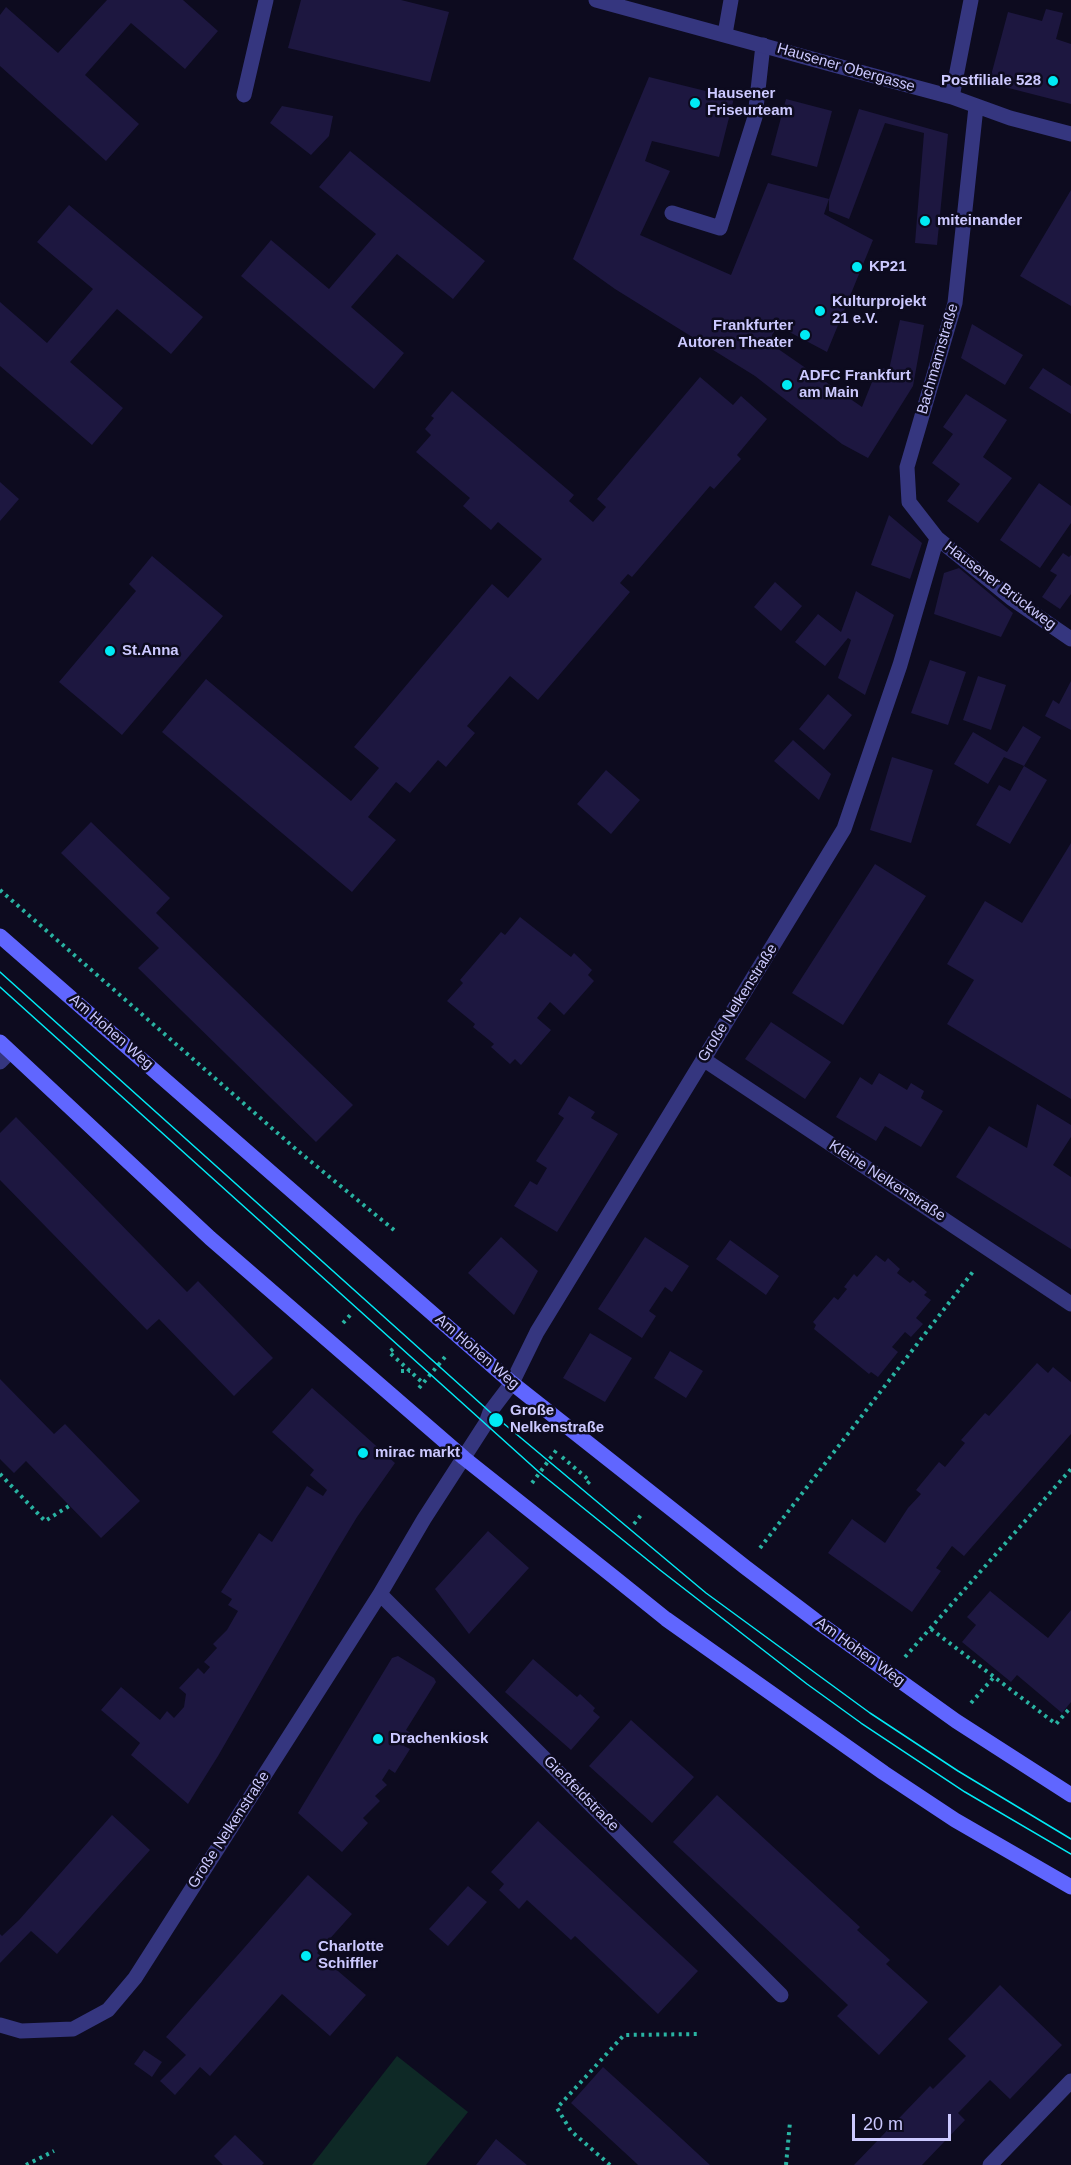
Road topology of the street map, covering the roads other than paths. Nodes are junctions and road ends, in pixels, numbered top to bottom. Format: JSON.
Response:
{"nodes":[{"id":1,"x":266,"y":0,"type":"edge"},
{"id":2,"x":596,"y":0,"type":"edge"},
{"id":3,"x":731,"y":0,"type":"edge"},
{"id":4,"x":970,"y":0,"type":"edge"},
{"id":5,"x":725,"y":34,"type":"junction"},
{"id":6,"x":764,"y":45,"type":"junction"},
{"id":7,"x":244,"y":95,"type":"dead end"},
{"id":8,"x":952,"y":98,"type":"junction"},
{"id":9,"x":976,"y":107,"type":"junction"},
{"id":10,"x":1071,"y":134,"type":"edge"},
{"id":11,"x":672,"y":213,"type":"dead end"},
{"id":12,"x":909,"y":502,"type":"joint"},
{"id":13,"x":937,"y":538,"type":"junction"},
{"id":14,"x":1071,"y":639,"type":"edge"},
{"id":15,"x":0,"y":936,"type":"edge"},
{"id":16,"x":3,"y":1052,"type":"edge"},
{"id":17,"x":703,"y":1059,"type":"junction"},
{"id":18,"x":1071,"y":1304,"type":"edge"},
{"id":19,"x":512,"y":1383,"type":"junction"},
{"id":20,"x":464,"y":1458,"type":"junction"},
{"id":21,"x":380,"y":1594,"type":"junction"},
{"id":22,"x":1071,"y":1795,"type":"edge"},
{"id":23,"x":1071,"y":1887,"type":"edge"},
{"id":24,"x":782,"y":1995,"type":"dead end"},
{"id":25,"x":0,"y":2025,"type":"edge"},
{"id":26,"x":1071,"y":2081,"type":"edge"},
{"id":27,"x":990,"y":2165,"type":"edge"}],
"edges":[{"from":1,"to":7,"type":"street"},
{"from":2,"to":5,"type":"street","name":"Hausener Obergasse"},
{"from":3,"to":5,"type":"street"},
{"from":4,"to":8,"type":"street"},
{"from":5,"to":6,"type":"street","name":"Hausener Obergasse"},
{"from":6,"to":8,"type":"street","name":"Hausener Obergasse"},
{"from":6,"to":11,"type":"street"},
{"from":8,"to":9,"type":"street","name":"Hausener Obergasse"},
{"from":9,"to":10,"type":"street","name":"Hausener Obergasse"},
{"from":9,"to":12,"type":"street","name":"Bachmannstraße"},
{"from":12,"to":13,"type":"street","name":"Hausener Brückweg"},
{"from":13,"to":14,"type":"street","name":"Hausener Brückweg"},
{"from":13,"to":17,"type":"street","name":"Große Nelkenstraße"},
{"from":15,"to":19,"type":"main road","name":"Am Hohen Weg"},
{"from":16,"to":20,"type":"main road"},
{"from":17,"to":18,"type":"street","name":"Kleine Nelkenstraße"},
{"from":17,"to":19,"type":"street","name":"Große Nelkenstraße"},
{"from":19,"to":20,"type":"street","name":"Große Nelkenstraße"},
{"from":19,"to":22,"type":"main road","name":"Am Hohen Weg"},
{"from":20,"to":21,"type":"street","name":"Große Nelkenstraße"},
{"from":20,"to":23,"type":"main road"},
{"from":21,"to":24,"type":"street","name":"Gießfeldstraße"},
{"from":21,"to":25,"type":"street","name":"Große Nelkenstraße"},
{"from":26,"to":27,"type":"street"}]}
